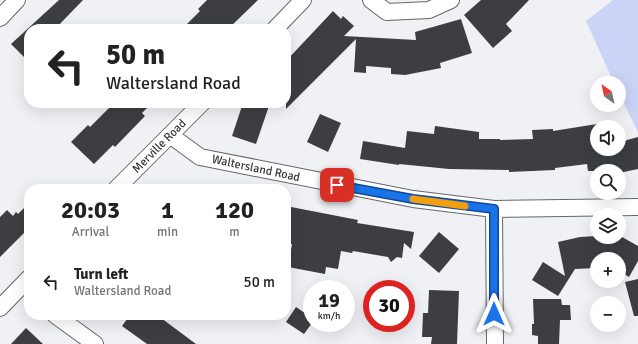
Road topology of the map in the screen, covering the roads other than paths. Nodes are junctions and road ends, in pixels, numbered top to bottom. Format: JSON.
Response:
{"nodes":[{"id":1,"x":17,"y":0,"type":"edge"},
{"id":2,"x":304,"y":0,"type":"edge"},
{"id":3,"x":371,"y":0,"type":"edge"},
{"id":4,"x":451,"y":0,"type":"edge"},
{"id":5,"x":0,"y":18,"type":"edge"},
{"id":6,"x":280,"y":24,"type":"edge"},
{"id":7,"x":197,"y":108,"type":"edge"},
{"id":8,"x":170,"y":135,"type":"junction"},
{"id":9,"x":121,"y":184,"type":"edge"},
{"id":10,"x":636,"y":207,"type":"edge"},
{"id":11,"x":494,"y":209,"type":"junction"},
{"id":12,"x":24,"y":287,"type":"edge"},
{"id":13,"x":0,"y":308,"type":"edge"},
{"id":14,"x":62,"y":320,"type":"edge"},
{"id":15,"x":95,"y":344,"type":"edge"},
{"id":16,"x":495,"y":344,"type":"edge"}],
"edges":[{"from":1,"to":5,"type":"street"},
{"from":2,"to":6,"type":"street"},
{"from":3,"to":4,"type":"street"},
{"from":7,"to":8,"type":"street","name":"Merville Road"},
{"from":8,"to":9,"type":"street","name":"Merville Road"},
{"from":8,"to":11,"type":"street","name":"Waltersland Road"},
{"from":10,"to":11,"type":"street","name":"Waltersland Road"},
{"from":11,"to":16,"type":"street"},
{"from":12,"to":13,"type":"street"},
{"from":14,"to":15,"type":"street"}]}
